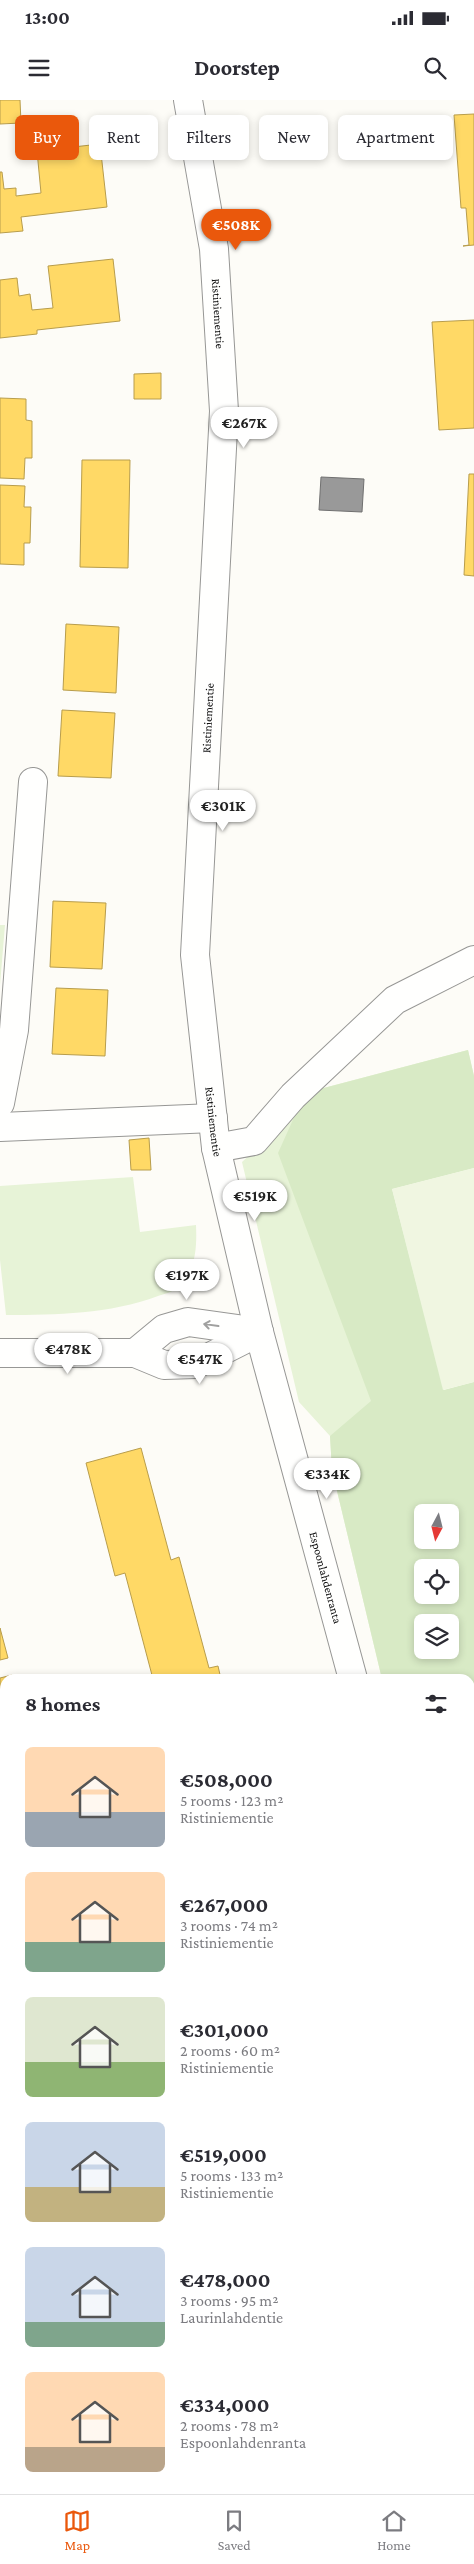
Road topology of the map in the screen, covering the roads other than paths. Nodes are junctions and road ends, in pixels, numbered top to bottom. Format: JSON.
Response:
{"nodes":[{"id":1,"x":188,"y":100,"type":"edge"},
{"id":2,"x":33,"y":782,"type":"dead end"},
{"id":3,"x":474,"y":960,"type":"edge"},
{"id":4,"x":0,"y":1104,"type":"edge"},
{"id":5,"x":213,"y":1118,"type":"junction"},
{"id":6,"x":0,"y":1127,"type":"edge"},
{"id":7,"x":216,"y":1148,"type":"junction"},
{"id":8,"x":259,"y":1332,"type":"junction"},
{"id":9,"x":135,"y":1352,"type":"junction"},
{"id":10,"x":0,"y":1353,"type":"edge"},
{"id":11,"x":352,"y":1674,"type":"edge"}],
"edges":[{"from":1,"to":5,"type":"street","name":"Ristiniementie"},
{"from":2,"to":4,"type":"street"},
{"from":3,"to":7,"type":"street"},
{"from":5,"to":6,"type":"street"},
{"from":5,"to":7,"type":"street","name":"Ristiniementie"},
{"from":7,"to":8,"type":"street","name":"Ristiniementie"},
{"from":8,"to":9,"type":"street","one_way":true},
{"from":8,"to":9,"type":"street"},
{"from":8,"to":11,"type":"street","name":"Espoonlahdenranta"},
{"from":9,"to":10,"type":"street"}]}
